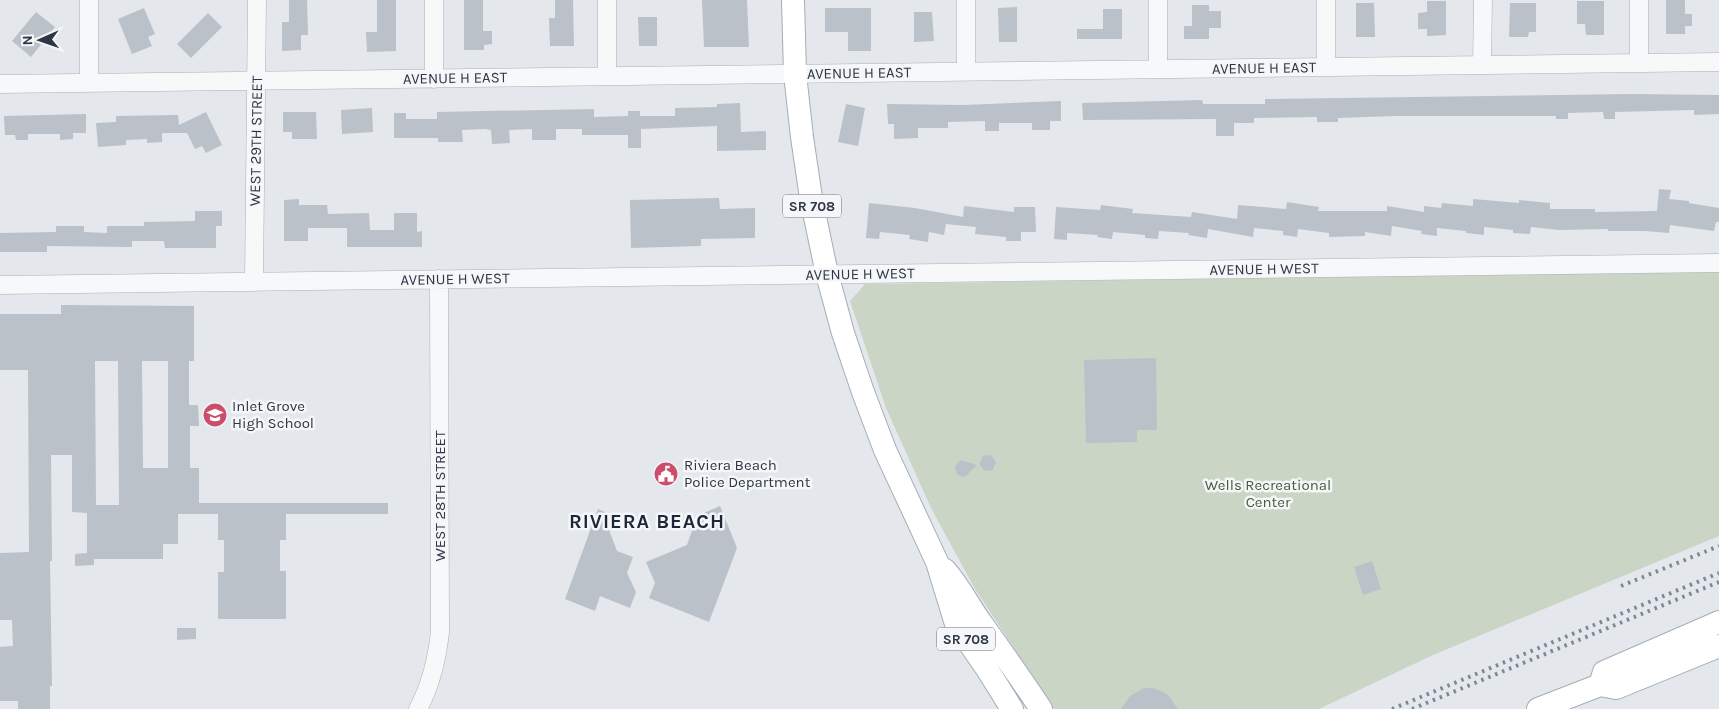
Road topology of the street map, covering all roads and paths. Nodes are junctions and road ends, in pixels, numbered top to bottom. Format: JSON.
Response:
{"nodes":[{"id":1,"x":89,"y":0,"type":"edge"},
{"id":2,"x":257,"y":0,"type":"edge"},
{"id":3,"x":434,"y":0,"type":"edge"},
{"id":4,"x":607,"y":0,"type":"edge"},
{"id":5,"x":793,"y":0,"type":"edge"},
{"id":6,"x":966,"y":0,"type":"edge"},
{"id":7,"x":1158,"y":0,"type":"edge"},
{"id":8,"x":1326,"y":0,"type":"edge"},
{"id":9,"x":1483,"y":0,"type":"edge"},
{"id":10,"x":1640,"y":0,"type":"edge"},
{"id":11,"x":1719,"y":62,"type":"edge"},
{"id":12,"x":1639,"y":63,"type":"junction"},
{"id":13,"x":1482,"y":65,"type":"junction"},
{"id":14,"x":1326,"y":67,"type":"junction"},
{"id":15,"x":1158,"y":69,"type":"junction"},
{"id":16,"x":966,"y":71,"type":"junction"},
{"id":17,"x":795,"y":74,"type":"junction"},
{"id":18,"x":607,"y":76,"type":"junction"},
{"id":19,"x":434,"y":79,"type":"junction"},
{"id":20,"x":257,"y":81,"type":"junction"},
{"id":21,"x":89,"y":83,"type":"junction"},
{"id":22,"x":0,"y":84,"type":"edge"},
{"id":23,"x":1719,"y":263,"type":"edge"},
{"id":24,"x":827,"y":274,"type":"junction"},
{"id":25,"x":439,"y":279,"type":"junction"},
{"id":26,"x":254,"y":282,"type":"junction"},
{"id":27,"x":0,"y":285,"type":"edge"},
{"id":28,"x":937,"y":562,"type":"junction"},
{"id":29,"x":1719,"y":622,"type":"edge"},
{"id":30,"x":1719,"y":646,"type":"edge"},
{"id":31,"x":1600,"y":685,"type":"junction"},
{"id":32,"x":418,"y":709,"type":"edge"},
{"id":33,"x":1012,"y":709,"type":"edge"},
{"id":34,"x":1041,"y":709,"type":"edge"},
{"id":35,"x":1538,"y":709,"type":"edge"}],
"edges":[{"from":1,"to":21,"type":"street"},
{"from":2,"to":20,"type":"street","name":"WEST 29TH STREET"},
{"from":3,"to":19,"type":"street"},
{"from":4,"to":18,"type":"street"},
{"from":5,"to":17,"type":"main road","number":"SR 708"},
{"from":6,"to":16,"type":"street"},
{"from":7,"to":15,"type":"street"},
{"from":8,"to":14,"type":"street"},
{"from":9,"to":13,"type":"street"},
{"from":10,"to":12,"type":"street"},
{"from":11,"to":12,"type":"street","name":"AVENUE H EAST"},
{"from":12,"to":13,"type":"street","name":"AVENUE H EAST"},
{"from":13,"to":14,"type":"street","name":"AVENUE H EAST"},
{"from":14,"to":15,"type":"street","name":"AVENUE H EAST"},
{"from":15,"to":16,"type":"street","name":"AVENUE H EAST"},
{"from":16,"to":17,"type":"street","name":"AVENUE H EAST"},
{"from":17,"to":18,"type":"street","name":"AVENUE H EAST"},
{"from":17,"to":24,"type":"main road","number":"SR 708"},
{"from":18,"to":19,"type":"street","name":"AVENUE H EAST"},
{"from":19,"to":20,"type":"street","name":"AVENUE H EAST"},
{"from":20,"to":21,"type":"street","name":"AVENUE H EAST"},
{"from":20,"to":26,"type":"street","name":"WEST 29TH STREET"},
{"from":21,"to":22,"type":"street","name":"AVENUE H EAST"},
{"from":23,"to":24,"type":"street","name":"AVENUE H WEST"},
{"from":24,"to":25,"type":"street","name":"AVENUE H WEST"},
{"from":24,"to":28,"type":"main road","number":"SR 708"},
{"from":25,"to":26,"type":"street","name":"AVENUE H WEST"},
{"from":25,"to":32,"type":"street","name":"WEST 28TH STREET"},
{"from":26,"to":27,"type":"street","name":"AVENUE H WEST"},
{"from":28,"to":33,"type":"main road","number":"SR 708"},
{"from":28,"to":34,"type":"main road","number":"SR 708"},
{"from":29,"to":31,"type":"main road"},
{"from":30,"to":31,"type":"main road"},
{"from":31,"to":35,"type":"main road"}]}
